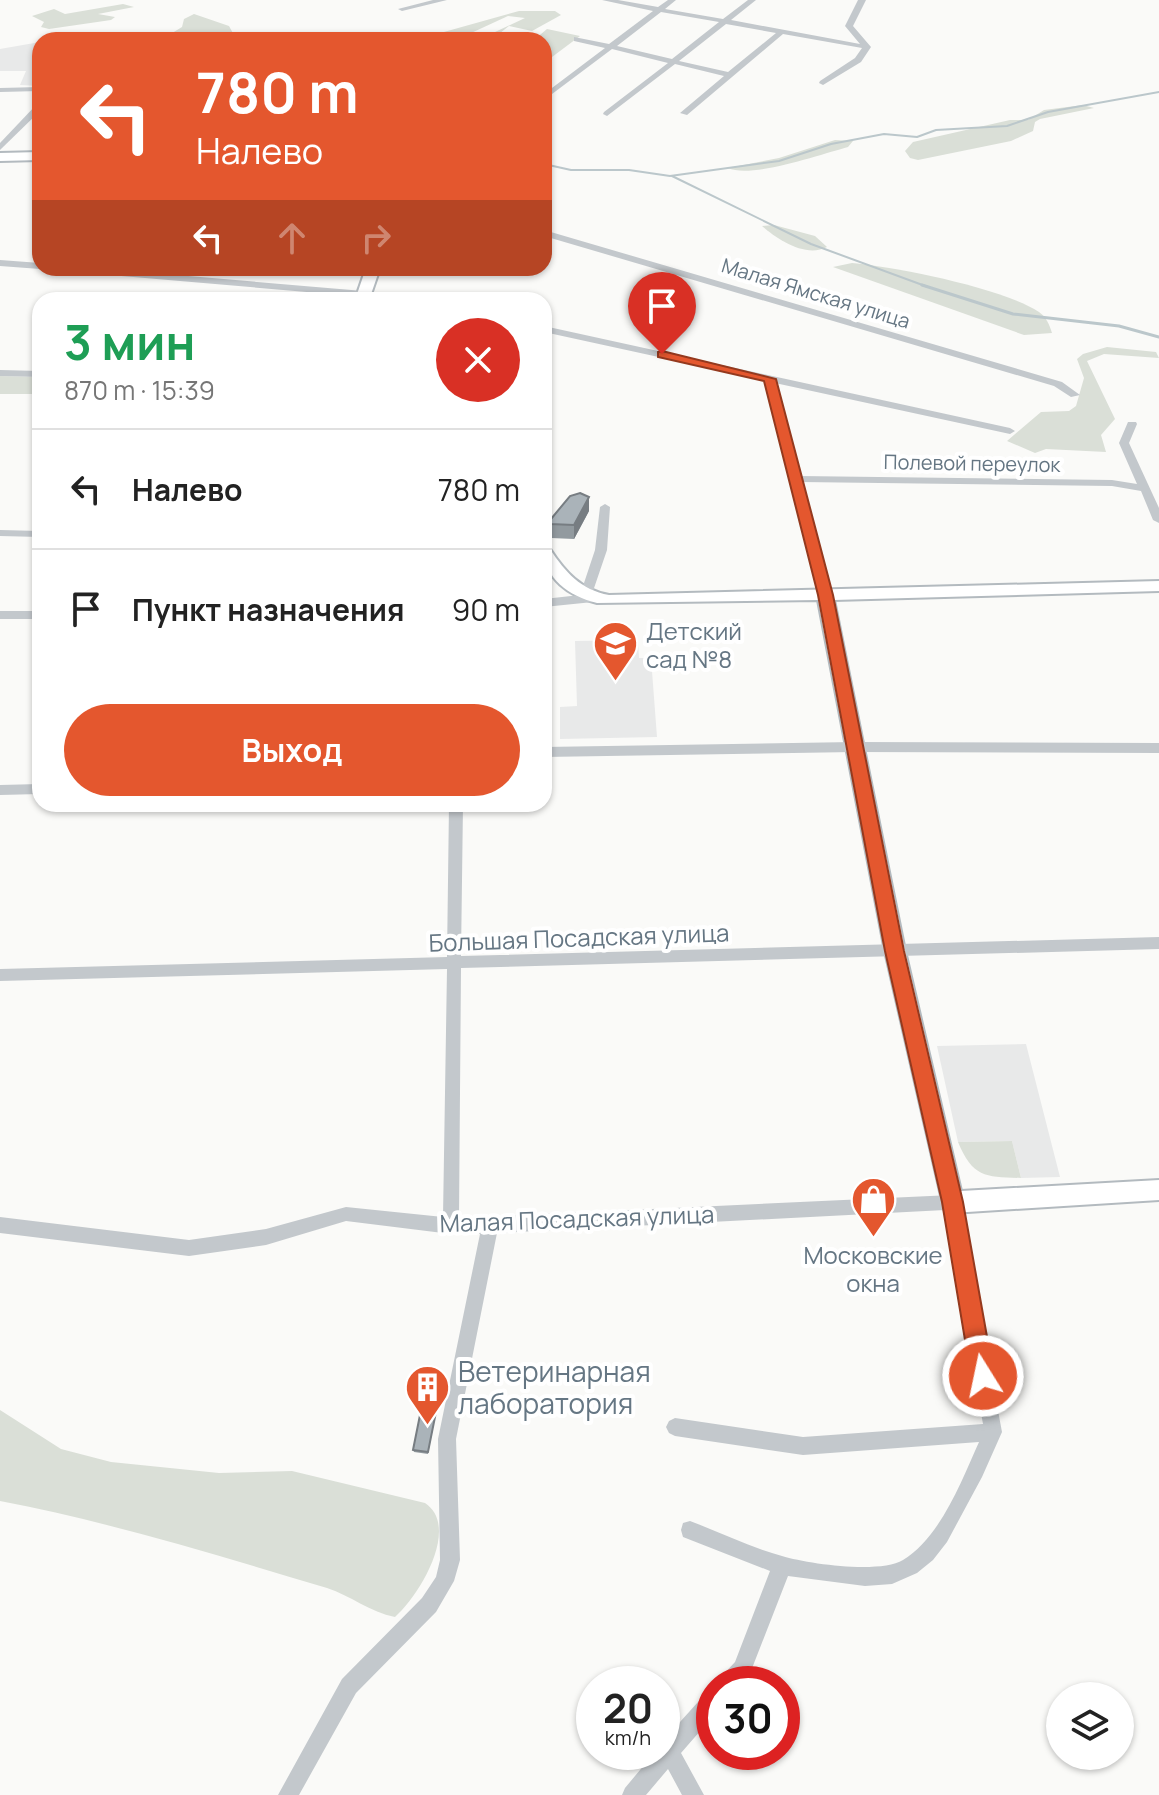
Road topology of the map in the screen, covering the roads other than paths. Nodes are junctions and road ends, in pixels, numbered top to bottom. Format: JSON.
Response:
{"nodes":[{"id":1,"x":443,"y":0,"type":"edge"},
{"id":2,"x":606,"y":0,"type":"edge"},
{"id":3,"x":672,"y":0,"type":"edge"},
{"id":4,"x":752,"y":0,"type":"edge"},
{"id":5,"x":862,"y":0,"type":"edge"},
{"id":6,"x":402,"y":9,"type":"dead end"},
{"id":7,"x":658,"y":10,"type":"junction"},
{"id":8,"x":723,"y":23,"type":"junction"},
{"id":9,"x":780,"y":33,"type":"junction"},
{"id":10,"x":577,"y":39,"type":"dead end"},
{"id":11,"x":611,"y":47,"type":"junction"},
{"id":12,"x":867,"y":47,"type":"junction"},
{"id":13,"x":674,"y":61,"type":"junction"},
{"id":14,"x":730,"y":75,"type":"junction"},
{"id":15,"x":823,"y":83,"type":"dead end"},
{"id":16,"x":32,"y":89,"type":"edge"},
{"id":17,"x":0,"y":90,"type":"edge"},
{"id":18,"x":552,"y":92,"type":"edge"},
{"id":19,"x":684,"y":113,"type":"dead end"},
{"id":20,"x":32,"y":114,"type":"edge"},
{"id":21,"x":607,"y":114,"type":"dead end"},
{"id":22,"x":0,"y":148,"type":"edge"},
{"id":23,"x":32,"y":156,"type":"edge"},
{"id":24,"x":0,"y":157,"type":"edge"},
{"id":25,"x":552,"y":235,"type":"edge"},
{"id":26,"x":0,"y":263,"type":"edge"},
{"id":27,"x":32,"y":265,"type":"edge"},
{"id":28,"x":146,"y":276,"type":"edge"},
{"id":29,"x":311,"y":292,"type":"edge"},
{"id":30,"x":552,"y":331,"type":"edge"},
{"id":31,"x":0,"y":373,"type":"edge"},
{"id":32,"x":32,"y":374,"type":"edge"},
{"id":33,"x":769,"y":379,"type":"junction"},
{"id":34,"x":1075,"y":395,"type":"dead end"},
{"id":35,"x":1132,"y":424,"type":"dead end"},
{"id":36,"x":1010,"y":431,"type":"dead end"},
{"id":37,"x":797,"y":479,"type":"junction"},
{"id":38,"x":1146,"y":489,"type":"junction"},
{"id":39,"x":605,"y":507,"type":"dead end"},
{"id":40,"x":1159,"y":520,"type":"edge"},
{"id":41,"x":0,"y":533,"type":"edge"},
{"id":42,"x":32,"y":534,"type":"edge"},
{"id":43,"x":552,"y":565,"type":"edge"},
{"id":44,"x":1159,"y":586,"type":"edge"},
{"id":45,"x":825,"y":595,"type":"junction"},
{"id":46,"x":590,"y":596,"type":"junction"},
{"id":47,"x":552,"y":602,"type":"edge"},
{"id":48,"x":0,"y":615,"type":"edge"},
{"id":49,"x":32,"y":615,"type":"edge"},
{"id":50,"x":854,"y":747,"type":"junction"},
{"id":51,"x":1159,"y":748,"type":"edge"},
{"id":52,"x":552,"y":752,"type":"edge"},
{"id":53,"x":0,"y":790,"type":"edge"},
{"id":54,"x":32,"y":790,"type":"edge"},
{"id":55,"x":456,"y":812,"type":"edge"},
{"id":56,"x":1159,"y":943,"type":"edge"},
{"id":57,"x":895,"y":951,"type":"junction"},
{"id":58,"x":454,"y":963,"type":"junction"},
{"id":59,"x":0,"y":975,"type":"edge"},
{"id":60,"x":1159,"y":1190,"type":"edge"},
{"id":61,"x":952,"y":1202,"type":"junction"},
{"id":62,"x":0,"y":1225,"type":"edge"},
{"id":63,"x":451,"y":1226,"type":"junction"},
{"id":64,"x":490,"y":1226,"type":"junction"},
{"id":65,"x":675,"y":1427,"type":"dead end"},
{"id":66,"x":993,"y":1432,"type":"junction"},
{"id":67,"x":690,"y":1530,"type":"dead end"},
{"id":68,"x":782,"y":1566,"type":"junction"},
{"id":69,"x":743,"y":1666,"type":"edge"},
{"id":70,"x":696,"y":1719,"type":"edge"},
{"id":71,"x":680,"y":1737,"type":"edge"},
{"id":72,"x":652,"y":1770,"type":"edge"},
{"id":73,"x":680,"y":1770,"type":"edge"},
{"id":74,"x":288,"y":1795,"type":"edge"},
{"id":75,"x":632,"y":1795,"type":"edge"},
{"id":76,"x":694,"y":1795,"type":"edge"}],
"edges":[{"from":1,"to":6,"type":"street"},
{"from":2,"to":7,"type":"street"},
{"from":3,"to":7,"type":"street"},
{"from":4,"to":8,"type":"street"},
{"from":5,"to":12,"type":"street"},
{"from":7,"to":8,"type":"street"},
{"from":7,"to":11,"type":"street"},
{"from":8,"to":9,"type":"street"},
{"from":8,"to":13,"type":"street"},
{"from":9,"to":12,"type":"street"},
{"from":9,"to":14,"type":"street"},
{"from":10,"to":11,"type":"street"},
{"from":11,"to":13,"type":"street"},
{"from":11,"to":18,"type":"street"},
{"from":12,"to":15,"type":"street"},
{"from":13,"to":14,"type":"street"},
{"from":13,"to":21,"type":"street"},
{"from":14,"to":19,"type":"street"},
{"from":16,"to":17,"type":"street"},
{"from":20,"to":22,"type":"street"},
{"from":23,"to":24,"type":"main road"},
{"from":25,"to":34,"type":"street","name":"Малая Ямская улица"},
{"from":26,"to":27,"type":"street"},
{"from":28,"to":29,"type":"street"},
{"from":30,"to":33,"type":"street"},
{"from":31,"to":32,"type":"street"},
{"from":33,"to":36,"type":"street"},
{"from":33,"to":37,"type":"street"},
{"from":35,"to":38,"type":"street"},
{"from":37,"to":38,"type":"street","name":"Полевой переулок"},
{"from":37,"to":45,"type":"street"},
{"from":38,"to":40,"type":"street"},
{"from":39,"to":46,"type":"street"},
{"from":41,"to":42,"type":"street"},
{"from":43,"to":46,"type":"main road"},
{"from":44,"to":45,"type":"main road"},
{"from":45,"to":46,"type":"main road"},
{"from":45,"to":50,"type":"main road"},
{"from":46,"to":47,"type":"street"},
{"from":48,"to":49,"type":"street"},
{"from":50,"to":51,"type":"street"},
{"from":50,"to":52,"type":"street"},
{"from":50,"to":57,"type":"main road"},
{"from":53,"to":54,"type":"street"},
{"from":55,"to":58,"type":"street"},
{"from":56,"to":57,"type":"street","name":"Большая Посадская улица"},
{"from":57,"to":58,"type":"street","name":"Большая Посадская улица"},
{"from":57,"to":61,"type":"main road"},
{"from":58,"to":59,"type":"street","name":"Большая Посадская улица"},
{"from":58,"to":63,"type":"street"},
{"from":60,"to":61,"type":"main road","name":"Малая Посадская улица"},
{"from":61,"to":64,"type":"street","name":"Малая Посадская улица"},
{"from":61,"to":66,"type":"street"},
{"from":62,"to":63,"type":"street","name":"Малая Посадская улица"},
{"from":63,"to":64,"type":"street","name":"Малая Посадская улица"},
{"from":64,"to":74,"type":"street"},
{"from":65,"to":66,"type":"street"},
{"from":66,"to":68,"type":"street"},
{"from":67,"to":68,"type":"street"},
{"from":68,"to":69,"type":"street"},
{"from":70,"to":71,"type":"street"},
{"from":72,"to":75,"type":"street"},
{"from":73,"to":76,"type":"street"}]}
